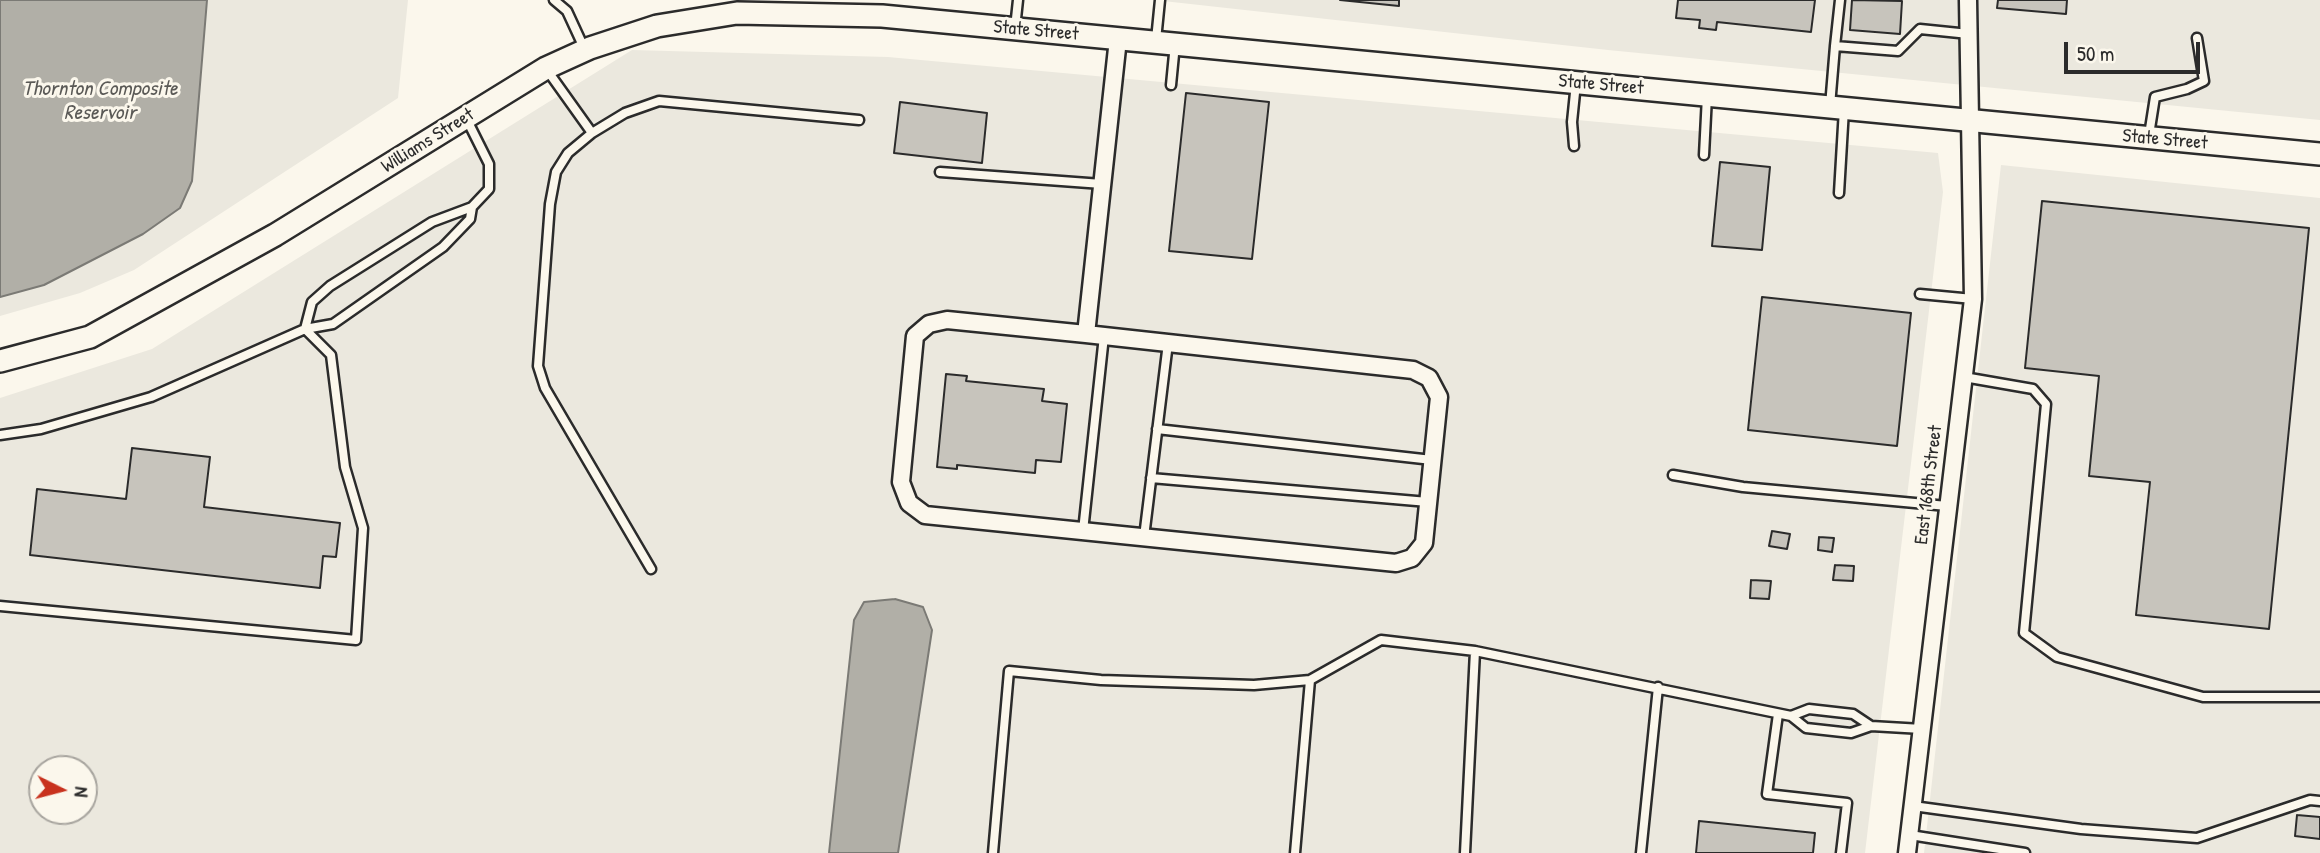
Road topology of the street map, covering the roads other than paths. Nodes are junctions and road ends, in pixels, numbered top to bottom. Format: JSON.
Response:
{"nodes":[{"id":1,"x":554,"y":0,"type":"edge"},
{"id":2,"x":787,"y":0,"type":"edge"},
{"id":3,"x":1018,"y":0,"type":"edge"},
{"id":4,"x":1160,"y":0,"type":"edge"},
{"id":5,"x":1840,"y":0,"type":"edge"},
{"id":6,"x":1968,"y":0,"type":"edge"},
{"id":7,"x":883,"y":8,"type":"edge"},
{"id":8,"x":737,"y":13,"type":"junction"},
{"id":9,"x":1015,"y":29,"type":"junction"},
{"id":10,"x":1969,"y":34,"type":"junction"},
{"id":11,"x":2197,"y":38,"type":"dead end"},
{"id":12,"x":1118,"y":39,"type":"junction"},
{"id":13,"x":1165,"y":44,"type":"junction"},
{"id":14,"x":1835,"y":46,"type":"junction"},
{"id":15,"x":585,"y":51,"type":"junction"},
{"id":16,"x":546,"y":68,"type":"junction"},
{"id":17,"x":1576,"y":83,"type":"junction"},
{"id":18,"x":1171,"y":85,"type":"dead end"},
{"id":19,"x":1707,"y":96,"type":"junction"},
{"id":20,"x":1837,"y":108,"type":"junction"},
{"id":21,"x":466,"y":117,"type":"junction"},
{"id":22,"x":859,"y":120,"type":"dead end"},
{"id":23,"x":1972,"y":121,"type":"junction"},
{"id":24,"x":592,"y":133,"type":"junction"},
{"id":25,"x":2148,"y":138,"type":"junction"},
{"id":26,"x":1574,"y":146,"type":"dead end"},
{"id":27,"x":2320,"y":154,"type":"edge"},
{"id":28,"x":1704,"y":156,"type":"dead end"},
{"id":29,"x":940,"y":172,"type":"dead end"},
{"id":30,"x":1102,"y":184,"type":"junction"},
{"id":31,"x":1839,"y":193,"type":"dead end"},
{"id":32,"x":472,"y":207,"type":"junction"},
{"id":33,"x":1920,"y":294,"type":"dead end"},
{"id":34,"x":1973,"y":299,"type":"junction"},
{"id":35,"x":304,"y":328,"type":"junction"},
{"id":36,"x":1086,"y":334,"type":"junction"},
{"id":37,"x":1104,"y":336,"type":"junction"},
{"id":38,"x":1168,"y":343,"type":"junction"},
{"id":39,"x":0,"y":361,"type":"edge"},
{"id":40,"x":1964,"y":377,"type":"junction"},
{"id":41,"x":1157,"y":429,"type":"junction"},
{"id":42,"x":0,"y":435,"type":"edge"},
{"id":43,"x":1432,"y":460,"type":"junction"},
{"id":44,"x":1673,"y":475,"type":"dead end"},
{"id":45,"x":1152,"y":478,"type":"junction"},
{"id":46,"x":1428,"y":502,"type":"junction"},
{"id":47,"x":1947,"y":506,"type":"junction"},
{"id":48,"x":1083,"y":531,"type":"junction"},
{"id":49,"x":1144,"y":537,"type":"junction"},
{"id":50,"x":650,"y":569,"type":"dead end"},
{"id":51,"x":0,"y":606,"type":"edge"},
{"id":52,"x":1475,"y":652,"type":"junction"},
{"id":53,"x":1310,"y":680,"type":"junction"},
{"id":54,"x":1658,"y":687,"type":"junction"},
{"id":55,"x":2320,"y":697,"type":"edge"},
{"id":56,"x":1778,"y":714,"type":"junction"},
{"id":57,"x":1791,"y":716,"type":"junction"},
{"id":58,"x":1871,"y":726,"type":"junction"},
{"id":59,"x":1922,"y":729,"type":"junction"},
{"id":60,"x":2320,"y":801,"type":"edge"},
{"id":61,"x":1913,"y":806,"type":"junction"},
{"id":62,"x":1910,"y":835,"type":"junction"},
{"id":63,"x":993,"y":853,"type":"edge"},
{"id":64,"x":1295,"y":853,"type":"edge"},
{"id":65,"x":1465,"y":853,"type":"edge"},
{"id":66,"x":1641,"y":853,"type":"edge"},
{"id":67,"x":1841,"y":853,"type":"edge"},
{"id":68,"x":1907,"y":853,"type":"edge"},
{"id":69,"x":2025,"y":853,"type":"edge"}],
"edges":[{"from":1,"to":15,"type":"lane"},
{"from":2,"to":8,"type":"street"},
{"from":3,"to":9,"type":"lane"},
{"from":4,"to":13,"type":"lane"},
{"from":5,"to":14,"type":"lane"},
{"from":6,"to":10,"type":"street","name":"East 168th Street"},
{"from":7,"to":8,"type":"street","name":"Williams Street"},
{"from":7,"to":9,"type":"street","name":"State Street"},
{"from":8,"to":15,"type":"street","name":"Williams Street"},
{"from":9,"to":12,"type":"street","name":"State Street"},
{"from":10,"to":14,"type":"lane"},
{"from":10,"to":23,"type":"street","name":"East 168th Street"},
{"from":11,"to":25,"type":"lane"},
{"from":12,"to":13,"type":"street","name":"State Street"},
{"from":12,"to":30,"type":"street"},
{"from":13,"to":17,"type":"street","name":"State Street"},
{"from":13,"to":18,"type":"lane"},
{"from":14,"to":20,"type":"lane"},
{"from":15,"to":16,"type":"street","name":"Williams Street"},
{"from":16,"to":21,"type":"street","name":"Williams Street"},
{"from":16,"to":24,"type":"lane"},
{"from":17,"to":19,"type":"street","name":"State Street"},
{"from":17,"to":26,"type":"lane"},
{"from":19,"to":20,"type":"street","name":"State Street"},
{"from":19,"to":28,"type":"lane"},
{"from":20,"to":23,"type":"street","name":"State Street"},
{"from":20,"to":31,"type":"lane"},
{"from":21,"to":32,"type":"lane"},
{"from":21,"to":39,"type":"street","name":"Williams Street"},
{"from":22,"to":24,"type":"lane"},
{"from":23,"to":25,"type":"street","name":"State Street"},
{"from":23,"to":34,"type":"street","name":"East 168th Street"},
{"from":24,"to":50,"type":"lane"},
{"from":25,"to":27,"type":"street","name":"State Street"},
{"from":29,"to":30,"type":"lane"},
{"from":30,"to":36,"type":"street"},
{"from":32,"to":35,"type":"lane"},
{"from":32,"to":35,"type":"lane"},
{"from":33,"to":34,"type":"lane"},
{"from":34,"to":40,"type":"street","name":"East 168th Street"},
{"from":35,"to":42,"type":"lane"},
{"from":35,"to":51,"type":"lane"},
{"from":36,"to":37,"type":"street"},
{"from":36,"to":48,"type":"street"},
{"from":37,"to":38,"type":"street"},
{"from":37,"to":48,"type":"lane"},
{"from":38,"to":41,"type":"lane"},
{"from":38,"to":43,"type":"street"},
{"from":40,"to":47,"type":"street","name":"East 168th Street"},
{"from":40,"to":55,"type":"lane"},
{"from":41,"to":43,"type":"lane"},
{"from":41,"to":45,"type":"lane"},
{"from":43,"to":46,"type":"street"},
{"from":44,"to":47,"type":"lane"},
{"from":45,"to":46,"type":"lane"},
{"from":45,"to":49,"type":"lane"},
{"from":46,"to":49,"type":"street"},
{"from":47,"to":59,"type":"street","name":"East 168th Street"},
{"from":48,"to":49,"type":"street"},
{"from":52,"to":53,"type":"lane"},
{"from":52,"to":54,"type":"lane"},
{"from":52,"to":65,"type":"lane"},
{"from":53,"to":63,"type":"lane"},
{"from":53,"to":64,"type":"lane"},
{"from":54,"to":56,"type":"lane"},
{"from":54,"to":66,"type":"lane"},
{"from":56,"to":57,"type":"lane"},
{"from":56,"to":67,"type":"lane"},
{"from":57,"to":58,"type":"lane"},
{"from":57,"to":58,"type":"lane"},
{"from":58,"to":59,"type":"lane"},
{"from":59,"to":61,"type":"street","name":"East 168th Street"},
{"from":60,"to":61,"type":"lane"},
{"from":61,"to":62,"type":"street","name":"East 168th Street"},
{"from":62,"to":68,"type":"street","name":"East 168th Street"},
{"from":62,"to":69,"type":"lane"}]}
